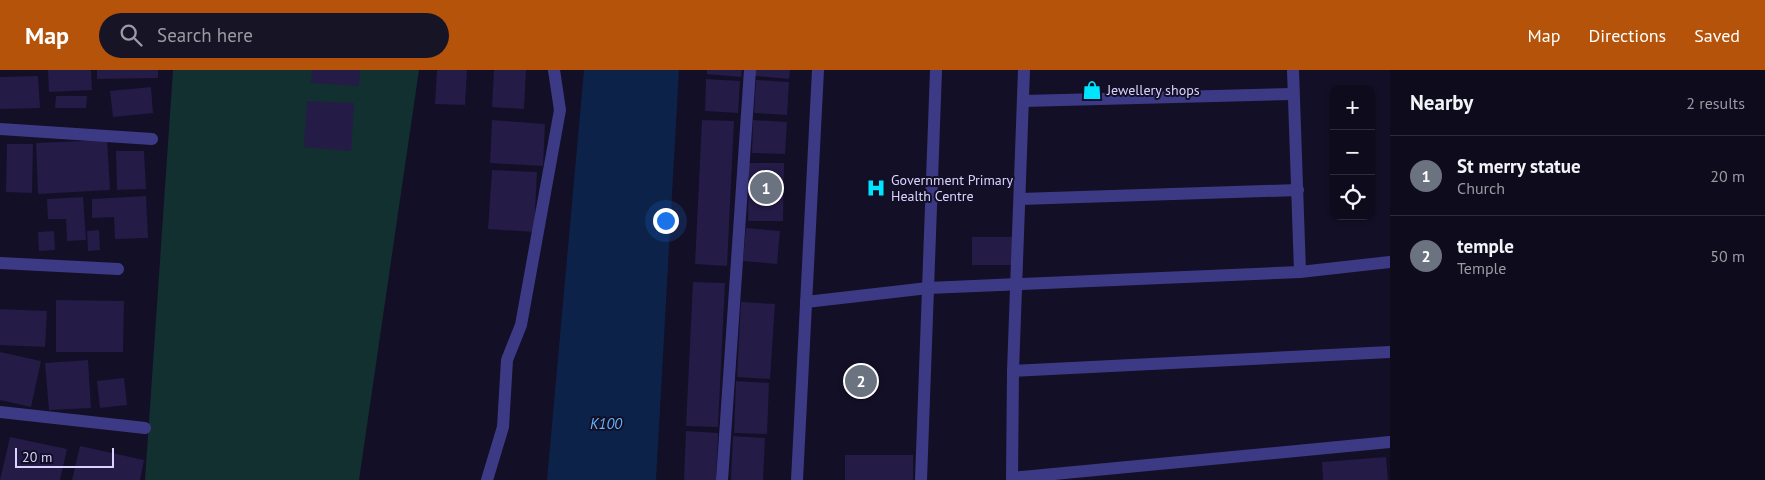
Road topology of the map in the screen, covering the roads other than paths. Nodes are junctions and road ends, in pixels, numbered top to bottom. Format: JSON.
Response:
{"nodes":[{"id":1,"x":554,"y":70,"type":"edge"},
{"id":2,"x":750,"y":70,"type":"edge"},
{"id":3,"x":818,"y":70,"type":"edge"},
{"id":4,"x":936,"y":70,"type":"edge"},
{"id":5,"x":1024,"y":70,"type":"edge"},
{"id":6,"x":1293,"y":70,"type":"edge"},
{"id":7,"x":1293,"y":94,"type":"junction"},
{"id":8,"x":1023,"y":101,"type":"junction"},
{"id":9,"x":0,"y":129,"type":"edge"},
{"id":10,"x":152,"y":139,"type":"dead end"},
{"id":11,"x":1298,"y":190,"type":"junction"},
{"id":12,"x":1020,"y":199,"type":"junction"},
{"id":13,"x":0,"y":262,"type":"edge"},
{"id":14,"x":1390,"y":262,"type":"edge"},
{"id":15,"x":118,"y":269,"type":"dead end"},
{"id":16,"x":1300,"y":272,"type":"junction"},
{"id":17,"x":1016,"y":285,"type":"junction"},
{"id":18,"x":928,"y":288,"type":"junction"},
{"id":19,"x":806,"y":302,"type":"junction"},
{"id":20,"x":1390,"y":352,"type":"edge"},
{"id":21,"x":1013,"y":371,"type":"junction"},
{"id":22,"x":0,"y":412,"type":"edge"},
{"id":23,"x":145,"y":428,"type":"dead end"},
{"id":24,"x":1390,"y":442,"type":"edge"},
{"id":25,"x":1012,"y":479,"type":"edge"},
{"id":26,"x":487,"y":480,"type":"edge"},
{"id":27,"x":722,"y":480,"type":"edge"},
{"id":28,"x":798,"y":480,"type":"edge"},
{"id":29,"x":921,"y":480,"type":"edge"}],
"edges":[{"from":1,"to":26,"type":"street"},
{"from":2,"to":27,"type":"street"},
{"from":3,"to":19,"type":"street"},
{"from":4,"to":18,"type":"street"},
{"from":5,"to":8,"type":"street"},
{"from":6,"to":7,"type":"street"},
{"from":7,"to":8,"type":"street"},
{"from":7,"to":11,"type":"street"},
{"from":8,"to":12,"type":"street"},
{"from":9,"to":10,"type":"street"},
{"from":11,"to":12,"type":"street"},
{"from":11,"to":16,"type":"street"},
{"from":12,"to":17,"type":"street"},
{"from":13,"to":15,"type":"street"},
{"from":14,"to":16,"type":"street"},
{"from":16,"to":17,"type":"street"},
{"from":17,"to":18,"type":"street"},
{"from":17,"to":21,"type":"street"},
{"from":18,"to":19,"type":"street"},
{"from":18,"to":29,"type":"street"},
{"from":19,"to":28,"type":"street"},
{"from":20,"to":21,"type":"street"},
{"from":21,"to":25,"type":"street"},
{"from":22,"to":23,"type":"street"},
{"from":24,"to":25,"type":"street"}]}
